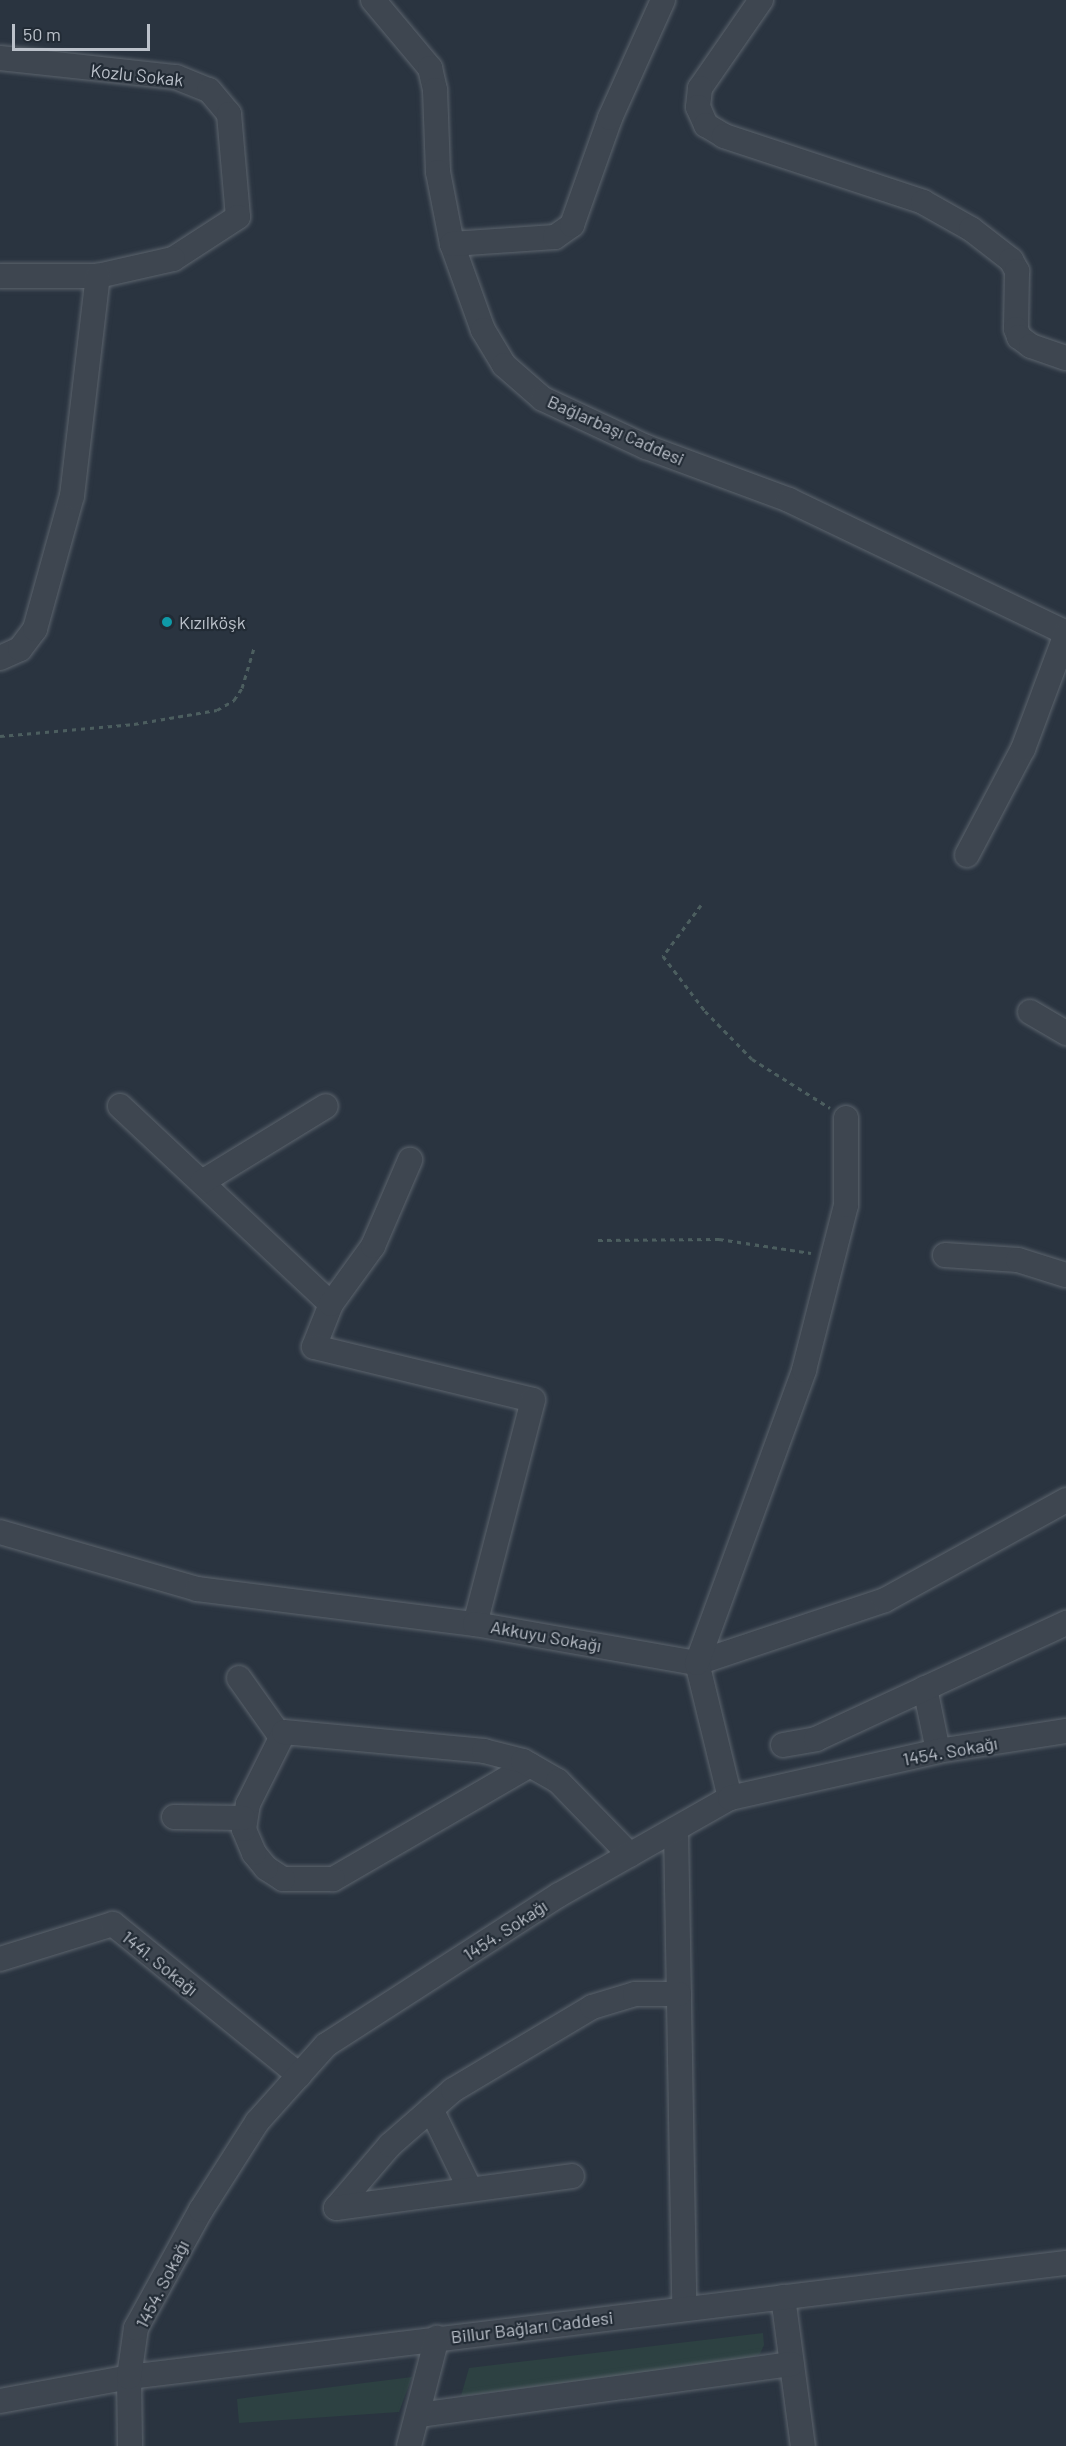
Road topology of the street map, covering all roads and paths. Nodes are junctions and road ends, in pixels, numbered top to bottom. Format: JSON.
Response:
{"nodes":[{"id":1,"x":373,"y":0,"type":"edge"},
{"id":2,"x":663,"y":0,"type":"edge"},
{"id":3,"x":761,"y":0,"type":"edge"},
{"id":4,"x":0,"y":58,"type":"edge"},
{"id":5,"x":452,"y":244,"type":"junction"},
{"id":6,"x":0,"y":276,"type":"edge"},
{"id":7,"x":98,"y":276,"type":"junction"},
{"id":8,"x":1066,"y":358,"type":"edge"},
{"id":9,"x":1066,"y":634,"type":"edge"},
{"id":10,"x":254,"y":648,"type":"dead end"},
{"id":11,"x":0,"y":658,"type":"edge"},
{"id":12,"x":0,"y":736,"type":"edge"},
{"id":13,"x":967,"y":855,"type":"dead end"},
{"id":14,"x":701,"y":905,"type":"dead end"},
{"id":15,"x":1030,"y":1012,"type":"dead end"},
{"id":16,"x":1066,"y":1033,"type":"edge"},
{"id":17,"x":120,"y":1106,"type":"dead end"},
{"id":18,"x":326,"y":1106,"type":"dead end"},
{"id":19,"x":846,"y":1118,"type":"joint"},
{"id":20,"x":410,"y":1160,"type":"dead end"},
{"id":21,"x":202,"y":1182,"type":"junction"},
{"id":22,"x":598,"y":1240,"type":"dead end"},
{"id":23,"x":945,"y":1255,"type":"dead end"},
{"id":24,"x":833,"y":1257,"type":"junction"},
{"id":25,"x":1066,"y":1275,"type":"edge"},
{"id":26,"x":331,"y":1304,"type":"junction"},
{"id":27,"x":1066,"y":1500,"type":"edge"},
{"id":28,"x":0,"y":1532,"type":"edge"},
{"id":29,"x":1066,"y":1623,"type":"edge"},
{"id":30,"x":476,"y":1624,"type":"junction"},
{"id":31,"x":697,"y":1663,"type":"junction"},
{"id":32,"x":239,"y":1678,"type":"dead end"},
{"id":33,"x":925,"y":1688,"type":"junction"},
{"id":34,"x":1066,"y":1731,"type":"edge"},
{"id":35,"x":281,"y":1737,"type":"junction"},
{"id":36,"x":783,"y":1745,"type":"dead end"},
{"id":37,"x":938,"y":1751,"type":"junction"},
{"id":38,"x":530,"y":1765,"type":"junction"},
{"id":39,"x":730,"y":1798,"type":"junction"},
{"id":40,"x":174,"y":1817,"type":"dead end"},
{"id":41,"x":243,"y":1818,"type":"junction"},
{"id":42,"x":676,"y":1829,"type":"junction"},
{"id":43,"x":630,"y":1855,"type":"junction"},
{"id":44,"x":0,"y":1959,"type":"edge"},
{"id":45,"x":679,"y":1994,"type":"junction"},
{"id":46,"x":299,"y":2075,"type":"junction"},
{"id":47,"x":431,"y":2109,"type":"junction"},
{"id":48,"x":572,"y":2176,"type":"dead end"},
{"id":49,"x":469,"y":2187,"type":"junction"},
{"id":50,"x":1066,"y":2263,"type":"edge"},
{"id":51,"x":783,"y":2297,"type":"junction"},
{"id":52,"x":684,"y":2309,"type":"junction"},
{"id":53,"x":437,"y":2338,"type":"junction"},
{"id":54,"x":792,"y":2364,"type":"junction"},
{"id":55,"x":129,"y":2377,"type":"junction"},
{"id":56,"x":0,"y":2401,"type":"edge"},
{"id":57,"x":419,"y":2415,"type":"junction"},
{"id":58,"x":130,"y":2446,"type":"edge"},
{"id":59,"x":409,"y":2446,"type":"edge"},
{"id":60,"x":803,"y":2446,"type":"edge"}],
"edges":[{"from":1,"to":5,"type":"street","name":"Bağlarbaşı Caddesi"},
{"from":2,"to":5,"type":"street"},
{"from":3,"to":8,"type":"street"},
{"from":4,"to":7,"type":"street","name":"Kozlu Sokak"},
{"from":5,"to":9,"type":"street","name":"Bağlarbaşı Caddesi"},
{"from":6,"to":7,"type":"street","name":"Kozlu Sokak"},
{"from":7,"to":11,"type":"street"},
{"from":9,"to":13,"type":"street"},
{"from":10,"to":12,"type":"path"},
{"from":14,"to":19,"type":"path"},
{"from":15,"to":16,"type":"street"},
{"from":17,"to":21,"type":"street"},
{"from":18,"to":21,"type":"street"},
{"from":19,"to":24,"type":"street"},
{"from":20,"to":26,"type":"street"},
{"from":21,"to":26,"type":"street"},
{"from":22,"to":24,"type":"path"},
{"from":23,"to":25,"type":"street"},
{"from":24,"to":31,"type":"street"},
{"from":26,"to":30,"type":"street"},
{"from":27,"to":31,"type":"street","name":"Akkuyu Sokağı"},
{"from":28,"to":30,"type":"street","name":"Akkuyu Sokağı"},
{"from":29,"to":33,"type":"street"},
{"from":30,"to":31,"type":"street","name":"Akkuyu Sokağı"},
{"from":31,"to":39,"type":"street"},
{"from":32,"to":35,"type":"street"},
{"from":33,"to":36,"type":"street"},
{"from":33,"to":37,"type":"street"},
{"from":34,"to":37,"type":"street","name":"1454. Sokağı"},
{"from":35,"to":38,"type":"street"},
{"from":35,"to":41,"type":"street"},
{"from":37,"to":39,"type":"street","name":"1454. Sokağı"},
{"from":38,"to":41,"type":"street"},
{"from":38,"to":43,"type":"street"},
{"from":39,"to":42,"type":"street","name":"1454. Sokağı"},
{"from":40,"to":41,"type":"street"},
{"from":42,"to":43,"type":"street","name":"1454. Sokağı"},
{"from":42,"to":45,"type":"street"},
{"from":43,"to":46,"type":"street","name":"1454. Sokağı"},
{"from":44,"to":46,"type":"street","name":"1441. Sokağı"},
{"from":45,"to":47,"type":"street"},
{"from":45,"to":52,"type":"street"},
{"from":46,"to":55,"type":"street","name":"1454. Sokağı"},
{"from":47,"to":49,"type":"street"},
{"from":47,"to":49,"type":"street"},
{"from":48,"to":49,"type":"street"},
{"from":50,"to":51,"type":"street","name":"Billur Bağları Caddesi"},
{"from":51,"to":52,"type":"street","name":"Billur Bağları Caddesi"},
{"from":51,"to":54,"type":"street"},
{"from":52,"to":53,"type":"street","name":"Billur Bağları Caddesi"},
{"from":53,"to":55,"type":"street","name":"Billur Bağları Caddesi"},
{"from":53,"to":57,"type":"street"},
{"from":54,"to":57,"type":"street"},
{"from":54,"to":60,"type":"street"},
{"from":55,"to":56,"type":"street","name":"Billur Bağları Caddesi"},
{"from":55,"to":58,"type":"street","name":"1454. Sokağı"},
{"from":57,"to":59,"type":"street"}]}
